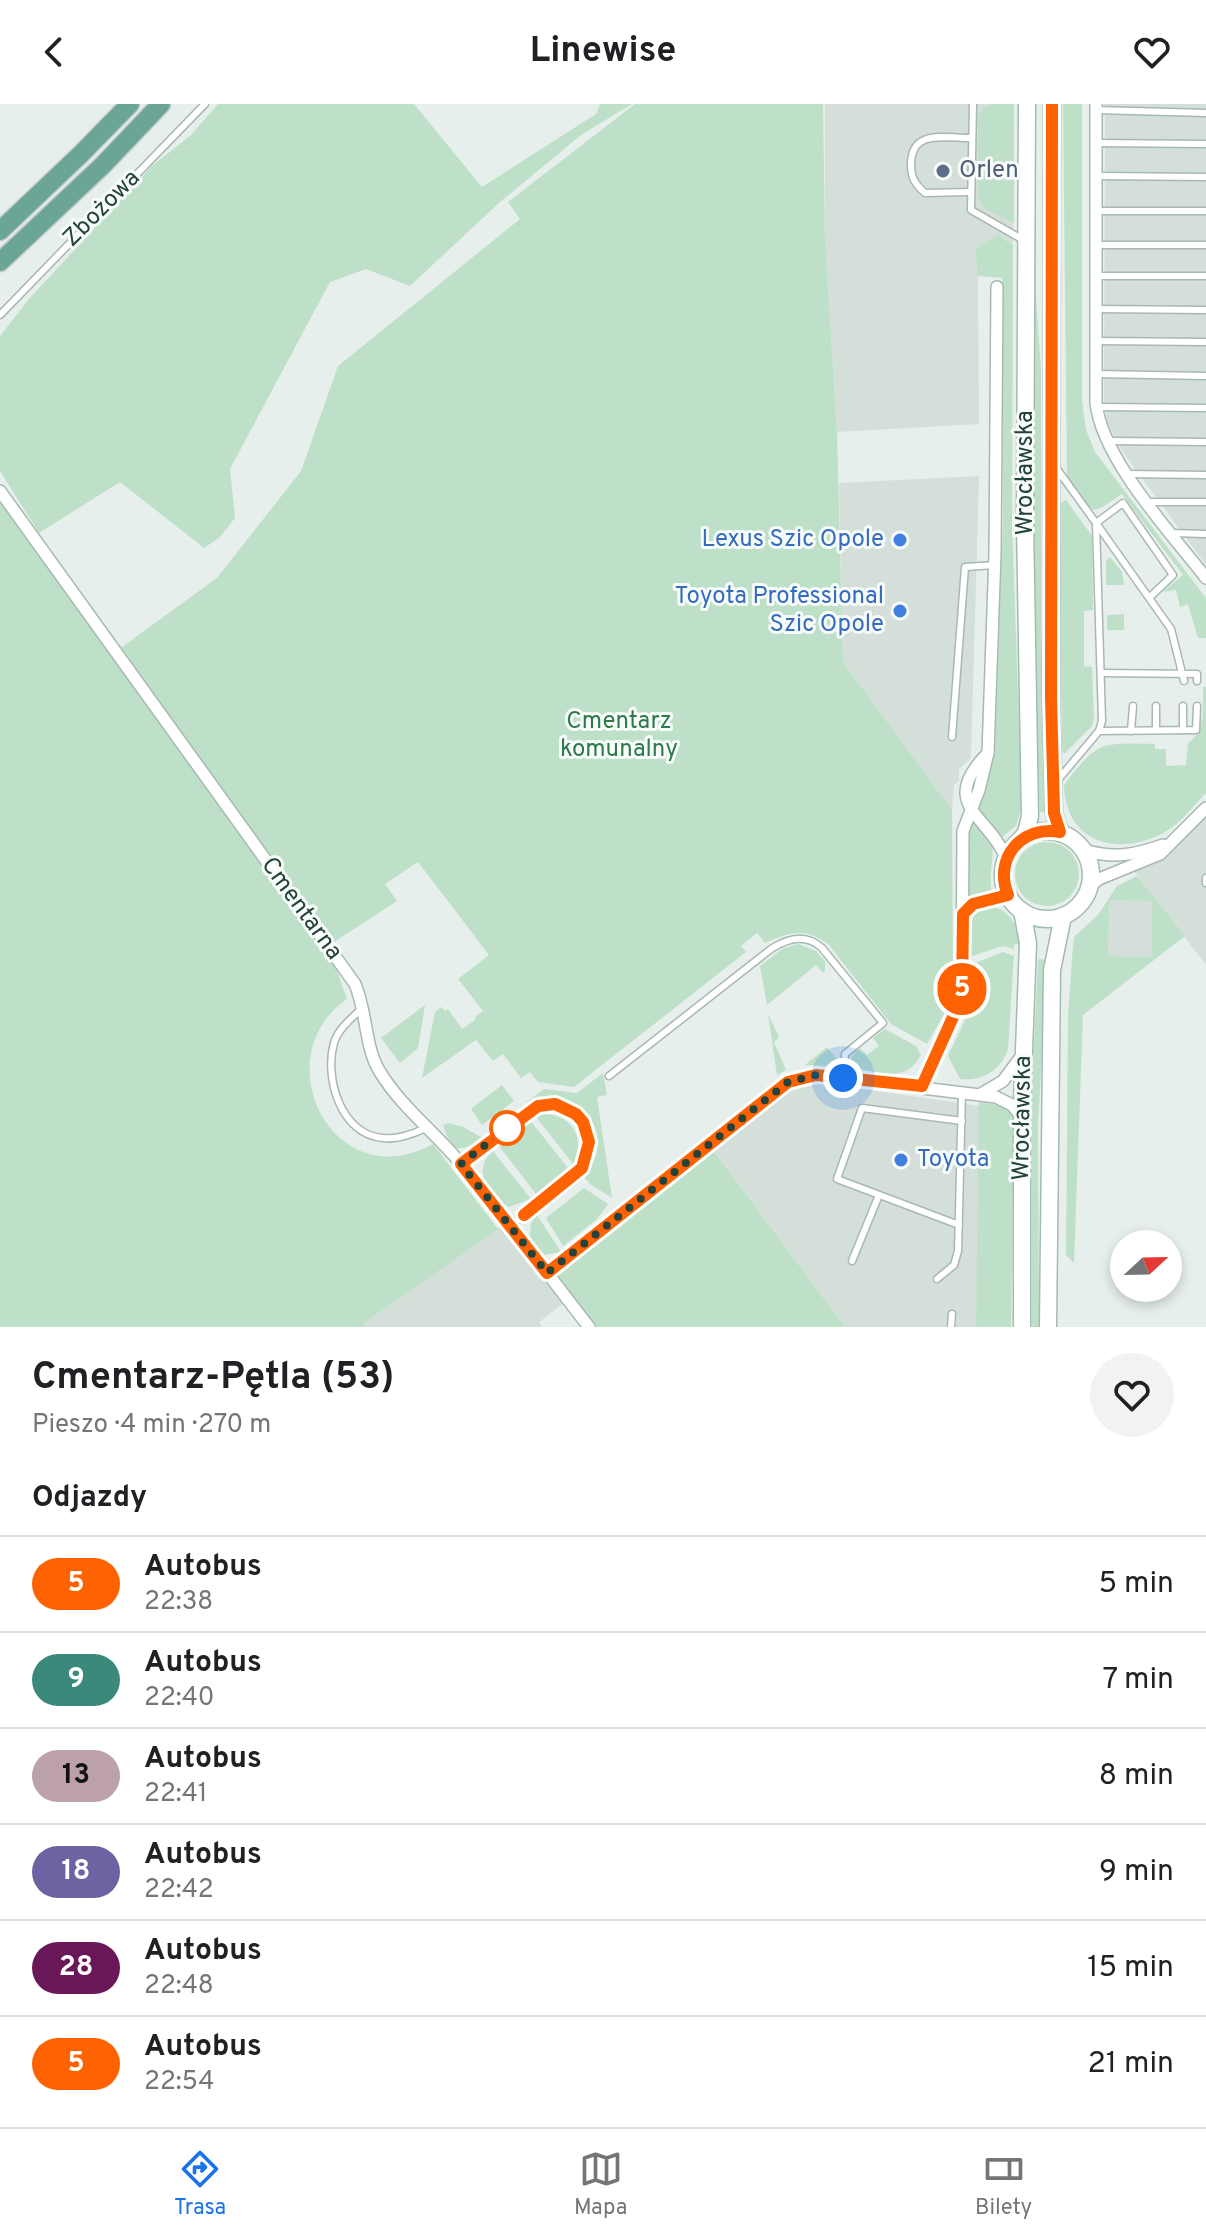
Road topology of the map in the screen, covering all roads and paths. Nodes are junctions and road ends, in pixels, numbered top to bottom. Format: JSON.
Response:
{"nodes":[{"id":1,"x":130,"y":104,"type":"edge"},
{"id":2,"x":161,"y":104,"type":"edge"},
{"id":3,"x":205,"y":104,"type":"edge"},
{"id":4,"x":973,"y":104,"type":"edge"},
{"id":5,"x":1027,"y":104,"type":"edge"},
{"id":6,"x":1096,"y":107,"type":"edge"},
{"id":7,"x":1051,"y":108,"type":"edge"},
{"id":8,"x":1206,"y":113,"type":"edge"},
{"id":9,"x":971,"y":138,"type":"junction"},
{"id":10,"x":1096,"y":143,"type":"junction"},
{"id":11,"x":1206,"y":144,"type":"edge"},
{"id":12,"x":1096,"y":176,"type":"junction"},
{"id":13,"x":1206,"y":177,"type":"edge"},
{"id":14,"x":970,"y":192,"type":"junction"},
{"id":15,"x":1096,"y":211,"type":"junction"},
{"id":16,"x":1206,"y":211,"type":"edge"},
{"id":17,"x":0,"y":231,"type":"edge"},
{"id":18,"x":1026,"y":241,"type":"junction"},
{"id":19,"x":1096,"y":245,"type":"junction"},
{"id":20,"x":1206,"y":245,"type":"edge"},
{"id":21,"x":0,"y":262,"type":"edge"},
{"id":22,"x":1096,"y":276,"type":"junction"},
{"id":23,"x":1206,"y":276,"type":"edge"},
{"id":24,"x":997,"y":287,"type":"dead end"},
{"id":25,"x":1096,"y":309,"type":"junction"},
{"id":26,"x":1206,"y":310,"type":"edge"},
{"id":27,"x":0,"y":315,"type":"edge"},
{"id":28,"x":1096,"y":341,"type":"junction"},
{"id":29,"x":1206,"y":342,"type":"edge"},
{"id":30,"x":1096,"y":374,"type":"junction"},
{"id":31,"x":1206,"y":376,"type":"edge"},
{"id":32,"x":1097,"y":407,"type":"junction"},
{"id":33,"x":1206,"y":408,"type":"edge"},
{"id":34,"x":1107,"y":441,"type":"junction"},
{"id":35,"x":1206,"y":442,"type":"edge"},
{"id":36,"x":1051,"y":461,"type":"junction"},
{"id":37,"x":1127,"y":474,"type":"junction"},
{"id":38,"x":1206,"y":475,"type":"edge"},
{"id":39,"x":0,"y":491,"type":"edge"},
{"id":40,"x":1148,"y":502,"type":"junction"},
{"id":41,"x":1206,"y":502,"type":"edge"},
{"id":42,"x":1096,"y":523,"type":"junction"},
{"id":43,"x":1172,"y":533,"type":"junction"},
{"id":44,"x":1206,"y":534,"type":"edge"},
{"id":45,"x":995,"y":565,"type":"junction"},
{"id":46,"x":1205,"y":573,"type":"edge"},
{"id":47,"x":1150,"y":597,"type":"junction"},
{"id":48,"x":1101,"y":673,"type":"junction"},
{"id":49,"x":1184,"y":678,"type":"junction"},
{"id":50,"x":1197,"y":678,"type":"dead end"},
{"id":51,"x":1133,"y":706,"type":"dead end"},
{"id":52,"x":1156,"y":706,"type":"dead end"},
{"id":53,"x":1183,"y":706,"type":"dead end"},
{"id":54,"x":1197,"y":706,"type":"dead end"},
{"id":55,"x":1156,"y":730,"type":"junction"},
{"id":56,"x":1183,"y":730,"type":"junction"},
{"id":57,"x":1099,"y":731,"type":"junction"},
{"id":58,"x":1131,"y":731,"type":"junction"},
{"id":59,"x":952,"y":737,"type":"dead end"},
{"id":60,"x":1053,"y":788,"type":"junction"},
{"id":61,"x":1206,"y":808,"type":"edge"},
{"id":62,"x":970,"y":810,"type":"junction"},
{"id":63,"x":1060,"y":832,"type":"junction"},
{"id":64,"x":1020,"y":840,"type":"junction"},
{"id":65,"x":1172,"y":843,"type":"junction"},
{"id":66,"x":1084,"y":850,"type":"junction"},
{"id":67,"x":1006,"y":858,"type":"junction"},
{"id":68,"x":1090,"y":886,"type":"junction"},
{"id":69,"x":1008,"y":895,"type":"junction"},
{"id":70,"x":1022,"y":911,"type":"junction"},
{"id":71,"x":963,"y":914,"type":"junction"},
{"id":72,"x":1063,"y":916,"type":"junction"},
{"id":73,"x":364,"y":1006,"type":"junction"},
{"id":74,"x":1023,"y":1054,"type":"junction"},
{"id":75,"x":609,"y":1076,"type":"dead end"},
{"id":76,"x":843,"y":1078,"type":"junction"},
{"id":77,"x":922,"y":1086,"type":"junction"},
{"id":78,"x":962,"y":1092,"type":"junction"},
{"id":79,"x":981,"y":1094,"type":"junction"},
{"id":80,"x":1022,"y":1116,"type":"junction"},
{"id":81,"x":962,"y":1121,"type":"junction"},
{"id":82,"x":426,"y":1128,"type":"junction"},
{"id":83,"x":461,"y":1164,"type":"junction"},
{"id":84,"x":879,"y":1195,"type":"junction"},
{"id":85,"x":959,"y":1225,"type":"junction"},
{"id":86,"x":510,"y":1226,"type":"junction"},
{"id":87,"x":852,"y":1261,"type":"dead end"},
{"id":88,"x":547,"y":1273,"type":"junction"},
{"id":89,"x":937,"y":1279,"type":"dead end"},
{"id":90,"x":952,"y":1314,"type":"dead end"},
{"id":91,"x":589,"y":1327,"type":"edge"},
{"id":92,"x":951,"y":1327,"type":"edge"},
{"id":93,"x":1022,"y":1327,"type":"edge"},
{"id":94,"x":1048,"y":1327,"type":"edge"}],
"edges":[{"from":1,"to":17,"type":"main road"},
{"from":2,"to":21,"type":"main road"},
{"from":3,"to":27,"type":"lane","name":"Zbożowa"},
{"from":4,"to":9,"type":"lane"},
{"from":5,"to":18,"type":"main road","name":"Wrocławska"},
{"from":6,"to":8,"type":"lane"},
{"from":6,"to":10,"type":"street"},
{"from":7,"to":36,"type":"main road","name":"Wrocławska"},
{"from":9,"to":14,"type":"lane"},
{"from":9,"to":14,"type":"lane"},
{"from":10,"to":11,"type":"lane"},
{"from":10,"to":12,"type":"street"},
{"from":12,"to":13,"type":"lane"},
{"from":12,"to":15,"type":"street"},
{"from":14,"to":18,"type":"lane"},
{"from":15,"to":16,"type":"lane"},
{"from":15,"to":19,"type":"street"},
{"from":18,"to":64,"type":"main road","name":"Wrocławska"},
{"from":19,"to":20,"type":"lane"},
{"from":19,"to":22,"type":"street"},
{"from":22,"to":23,"type":"lane"},
{"from":22,"to":25,"type":"street"},
{"from":24,"to":45,"type":"street"},
{"from":25,"to":26,"type":"lane"},
{"from":25,"to":28,"type":"street"},
{"from":28,"to":29,"type":"lane"},
{"from":28,"to":30,"type":"street"},
{"from":30,"to":31,"type":"lane"},
{"from":30,"to":32,"type":"street"},
{"from":32,"to":33,"type":"lane"},
{"from":32,"to":34,"type":"street"},
{"from":34,"to":35,"type":"lane"},
{"from":34,"to":37,"type":"street"},
{"from":36,"to":42,"type":"lane"},
{"from":36,"to":60,"type":"main road","name":"Wrocławska"},
{"from":37,"to":38,"type":"lane"},
{"from":37,"to":40,"type":"street"},
{"from":39,"to":73,"type":"street","name":"Cmentarna"},
{"from":40,"to":41,"type":"lane"},
{"from":40,"to":43,"type":"street"},
{"from":42,"to":47,"type":"lane"},
{"from":42,"to":47,"type":"lane"},
{"from":42,"to":48,"type":"lane"},
{"from":43,"to":44,"type":"lane"},
{"from":43,"to":46,"type":"street"},
{"from":45,"to":59,"type":"lane"},
{"from":45,"to":62,"type":"street"},
{"from":47,"to":49,"type":"lane"},
{"from":48,"to":49,"type":"lane"},
{"from":48,"to":57,"type":"lane"},
{"from":49,"to":50,"type":"lane"},
{"from":51,"to":58,"type":"lane"},
{"from":52,"to":55,"type":"lane"},
{"from":53,"to":56,"type":"lane"},
{"from":54,"to":56,"type":"lane"},
{"from":55,"to":56,"type":"lane"},
{"from":55,"to":58,"type":"lane"},
{"from":57,"to":58,"type":"lane"},
{"from":57,"to":60,"type":"lane"},
{"from":60,"to":63,"type":"main road","name":"Wrocławska"},
{"from":61,"to":65,"type":"street"},
{"from":62,"to":67,"type":"street"},
{"from":62,"to":71,"type":"street"},
{"from":63,"to":64,"type":"main road"},
{"from":63,"to":66,"type":"main road"},
{"from":64,"to":67,"type":"main road"},
{"from":65,"to":66,"type":"street"},
{"from":65,"to":68,"type":"street"},
{"from":66,"to":68,"type":"main road"},
{"from":67,"to":69,"type":"main road"},
{"from":68,"to":72,"type":"main road"},
{"from":69,"to":70,"type":"main road"},
{"from":69,"to":71,"type":"street"},
{"from":70,"to":72,"type":"main road"},
{"from":70,"to":74,"type":"main road","name":"Wrocławska"},
{"from":71,"to":77,"type":"street"},
{"from":72,"to":94,"type":"main road","name":"Wrocławska"},
{"from":73,"to":82,"type":"street","name":"Cmentarna"},
{"from":73,"to":82,"type":"lane"},
{"from":74,"to":79,"type":"street"},
{"from":74,"to":80,"type":"main road","name":"Wrocławska"},
{"from":75,"to":76,"type":"lane"},
{"from":76,"to":77,"type":"street"},
{"from":76,"to":88,"type":"street"},
{"from":77,"to":78,"type":"street"},
{"from":78,"to":79,"type":"street"},
{"from":78,"to":81,"type":"lane"},
{"from":79,"to":80,"type":"street"},
{"from":80,"to":93,"type":"main road","name":"Wrocławska"},
{"from":81,"to":84,"type":"lane"},
{"from":81,"to":85,"type":"lane"},
{"from":82,"to":83,"type":"street","name":"Cmentarna"},
{"from":83,"to":86,"type":"street","name":"Cmentarna"},
{"from":83,"to":86,"type":"lane"},
{"from":84,"to":85,"type":"lane"},
{"from":84,"to":87,"type":"lane"},
{"from":85,"to":89,"type":"lane"},
{"from":86,"to":88,"type":"street","name":"Cmentarna"},
{"from":88,"to":91,"type":"street","name":"Cmentarna"},
{"from":90,"to":92,"type":"lane"}]}
